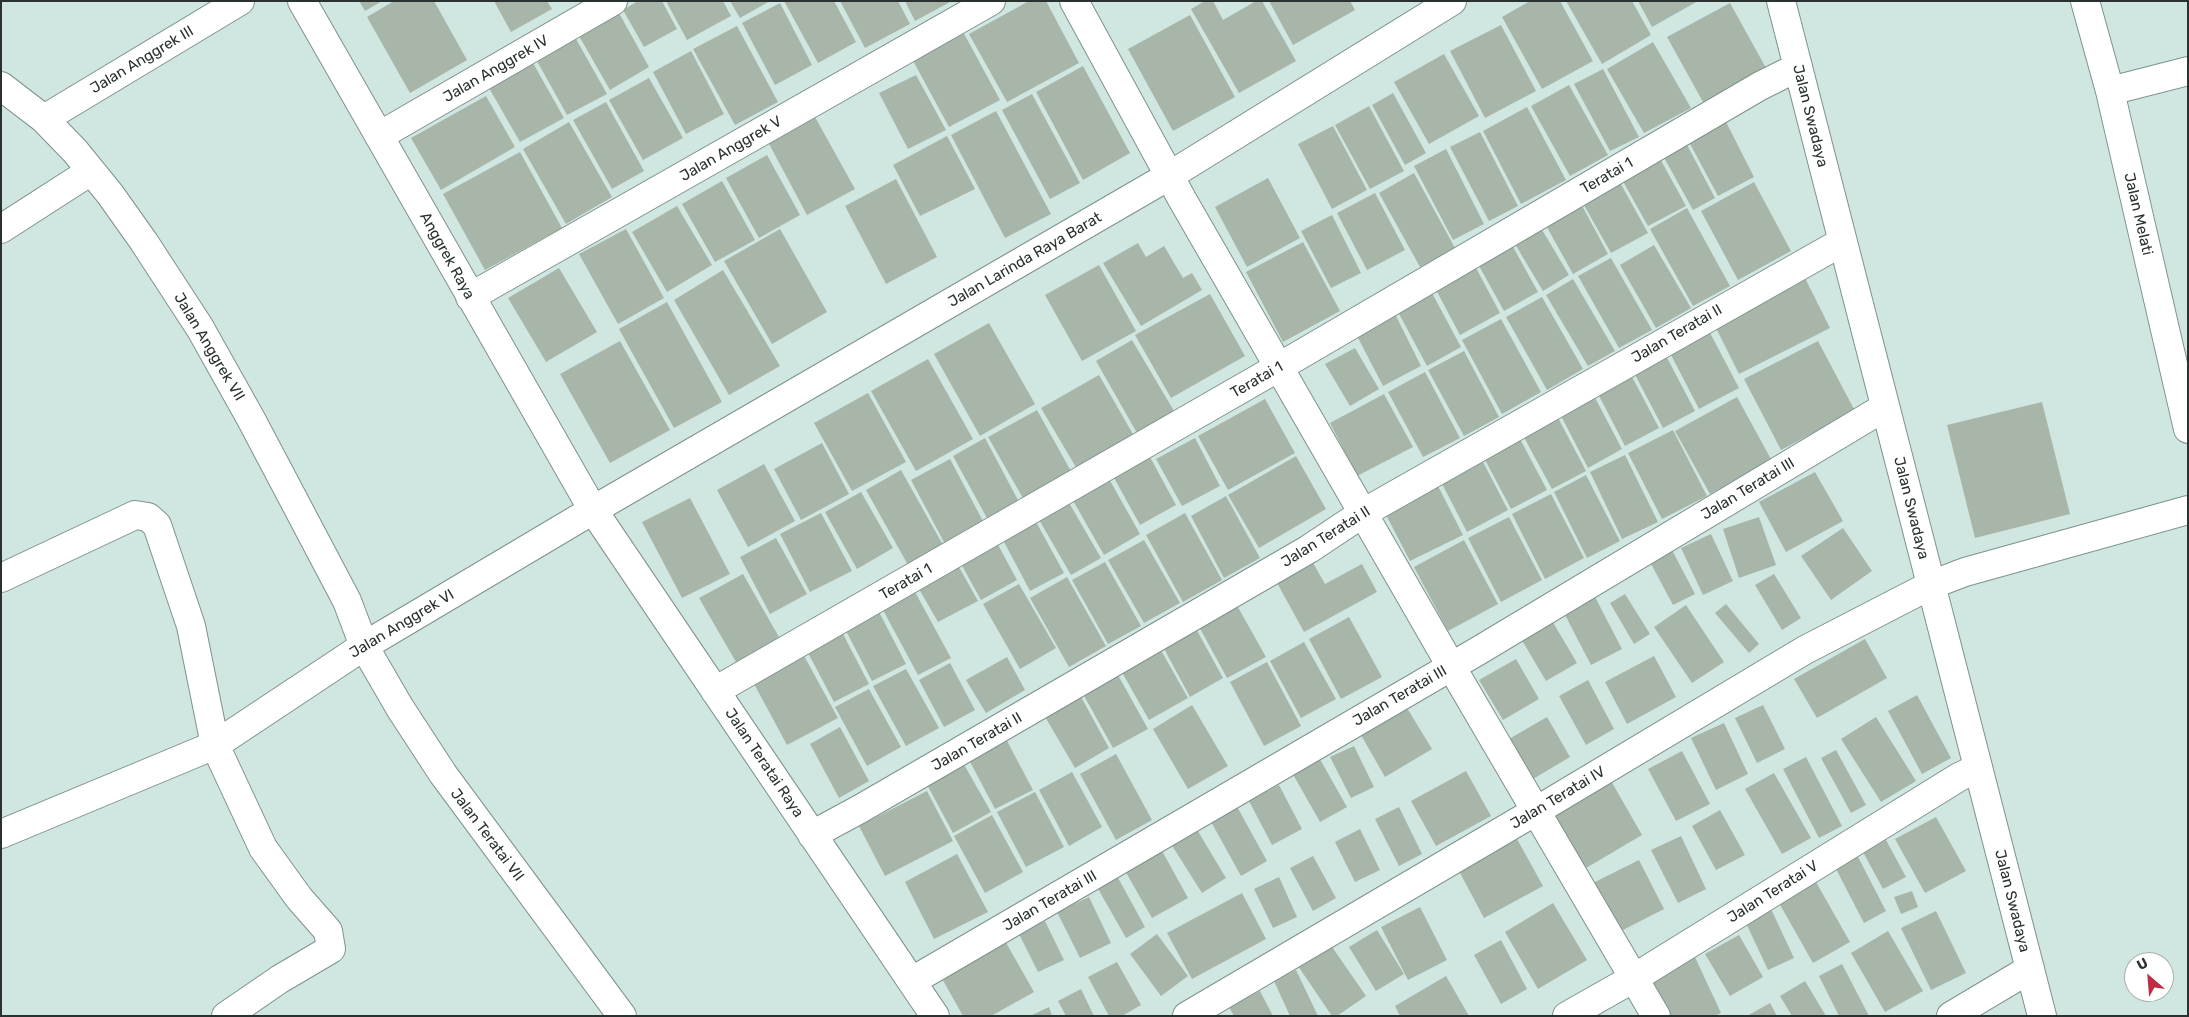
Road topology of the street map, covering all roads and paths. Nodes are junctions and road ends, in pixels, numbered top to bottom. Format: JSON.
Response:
{"nodes":[{"id":1,"x":240,"y":1,"type":"edge"},
{"id":2,"x":302,"y":1,"type":"edge"},
{"id":3,"x":612,"y":1,"type":"edge"},
{"id":4,"x":991,"y":1,"type":"edge"},
{"id":5,"x":1074,"y":1,"type":"edge"},
{"id":6,"x":1452,"y":1,"type":"edge"},
{"id":7,"x":1781,"y":1,"type":"edge"},
{"id":8,"x":2085,"y":1,"type":"edge"},
{"id":9,"x":1798,"y":67,"type":"junction"},
{"id":10,"x":2188,"y":71,"type":"edge"},
{"id":11,"x":1,"y":86,"type":"edge"},
{"id":12,"x":2110,"y":91,"type":"junction"},
{"id":13,"x":44,"y":119,"type":"junction"},
{"id":14,"x":379,"y":136,"type":"junction"},
{"id":15,"x":91,"y":171,"type":"junction"},
{"id":16,"x":1169,"y":176,"type":"junction"},
{"id":17,"x":1,"y":229,"type":"edge"},
{"id":18,"x":1842,"y":242,"type":"junction"},
{"id":19,"x":470,"y":297,"type":"junction"},
{"id":20,"x":1279,"y":367,"type":"junction"},
{"id":21,"x":1885,"y":407,"type":"junction"},
{"id":22,"x":2188,"y":429,"type":"edge"},
{"id":23,"x":592,"y":510,"type":"junction"},
{"id":24,"x":2188,"y":510,"type":"edge"},
{"id":25,"x":1363,"y":513,"type":"junction"},
{"id":26,"x":1,"y":578,"type":"edge"},
{"id":27,"x":1931,"y":585,"type":"junction"},
{"id":28,"x":364,"y":646,"type":"junction"},
{"id":29,"x":1451,"y":666,"type":"junction"},
{"id":30,"x":715,"y":691,"type":"junction"},
{"id":31,"x":214,"y":744,"type":"junction"},
{"id":32,"x":1978,"y":768,"type":"junction"},
{"id":33,"x":1536,"y":811,"type":"junction"},
{"id":34,"x":1,"y":834,"type":"edge"},
{"id":35,"x":812,"y":834,"type":"junction"},
{"id":36,"x":2030,"y":969,"type":"junction"},
{"id":37,"x":1634,"y":978,"type":"junction"},
{"id":38,"x":912,"y":981,"type":"junction"},
{"id":39,"x":226,"y":1016,"type":"edge"},
{"id":40,"x":622,"y":1016,"type":"edge"},
{"id":41,"x":935,"y":1016,"type":"edge"},
{"id":42,"x":1186,"y":1016,"type":"edge"},
{"id":43,"x":1567,"y":1016,"type":"edge"},
{"id":44,"x":1656,"y":1016,"type":"edge"},
{"id":45,"x":1951,"y":1016,"type":"edge"},
{"id":46,"x":2042,"y":1016,"type":"edge"}],
"edges":[{"from":1,"to":13,"type":"street","name":"Jalan Anggrek III"},
{"from":2,"to":14,"type":"street","name":"Anggrek Raya"},
{"from":3,"to":14,"type":"street","name":"Jalan Anggrek IV"},
{"from":4,"to":19,"type":"street","name":"Jalan Anggrek V"},
{"from":5,"to":16,"type":"street"},
{"from":6,"to":16,"type":"street","name":"Jalan Larinda Raya Barat"},
{"from":7,"to":9,"type":"street","name":"Jalan Swadaya"},
{"from":8,"to":12,"type":"street","name":"Jalan Melati"},
{"from":9,"to":18,"type":"street","name":"Jalan Swadaya"},
{"from":9,"to":20,"type":"street","name":"Teratai 1"},
{"from":10,"to":12,"type":"street"},
{"from":11,"to":13,"type":"street","name":"Jalan Anggrek VII"},
{"from":12,"to":22,"type":"street","name":"Jalan Melati"},
{"from":13,"to":15,"type":"street","name":"Jalan Anggrek VII"},
{"from":14,"to":19,"type":"street","name":"Anggrek Raya"},
{"from":15,"to":17,"type":"street"},
{"from":15,"to":28,"type":"street","name":"Jalan Anggrek VII"},
{"from":16,"to":20,"type":"street"},
{"from":16,"to":23,"type":"street","name":"Jalan Larinda Raya Barat"},
{"from":18,"to":21,"type":"street","name":"Jalan Swadaya"},
{"from":18,"to":25,"type":"street","name":"Jalan Teratai II"},
{"from":19,"to":23,"type":"street","name":"Anggrek Raya"},
{"from":20,"to":25,"type":"street"},
{"from":20,"to":30,"type":"street","name":"Teratai 1"},
{"from":21,"to":27,"type":"street","name":"Jalan Swadaya"},
{"from":21,"to":29,"type":"street","name":"Jalan Teratai III"},
{"from":23,"to":28,"type":"street","name":"Jalan Anggrek VI"},
{"from":23,"to":30,"type":"street","name":"Jalan Teratai Raya"},
{"from":24,"to":27,"type":"street"},
{"from":25,"to":29,"type":"street"},
{"from":25,"to":35,"type":"street","name":"Jalan Teratai II"},
{"from":26,"to":31,"type":"street"},
{"from":27,"to":32,"type":"street","name":"Jalan Swadaya"},
{"from":27,"to":33,"type":"street","name":"Jalan Teratai IV"},
{"from":28,"to":31,"type":"street","name":"Jalan Anggrek VI"},
{"from":28,"to":40,"type":"street","name":"Jalan Teratai VII"},
{"from":29,"to":33,"type":"street"},
{"from":29,"to":38,"type":"street","name":"Jalan Teratai III"},
{"from":30,"to":35,"type":"street","name":"Jalan Teratai Raya"},
{"from":31,"to":34,"type":"street","name":"Jalan Anggrek VI"},
{"from":31,"to":39,"type":"street"},
{"from":32,"to":36,"type":"street","name":"Jalan Swadaya"},
{"from":32,"to":37,"type":"street","name":"Jalan Teratai V"},
{"from":33,"to":37,"type":"street"},
{"from":33,"to":42,"type":"street","name":"Jalan Teratai IV"},
{"from":35,"to":38,"type":"street","name":"Jalan Teratai Raya"},
{"from":36,"to":45,"type":"street"},
{"from":36,"to":46,"type":"street","name":"Jalan Swadaya"},
{"from":37,"to":43,"type":"street","name":"Jalan Teratai V"},
{"from":37,"to":44,"type":"street"},
{"from":38,"to":41,"type":"street","name":"Jalan Teratai Raya"}]}
